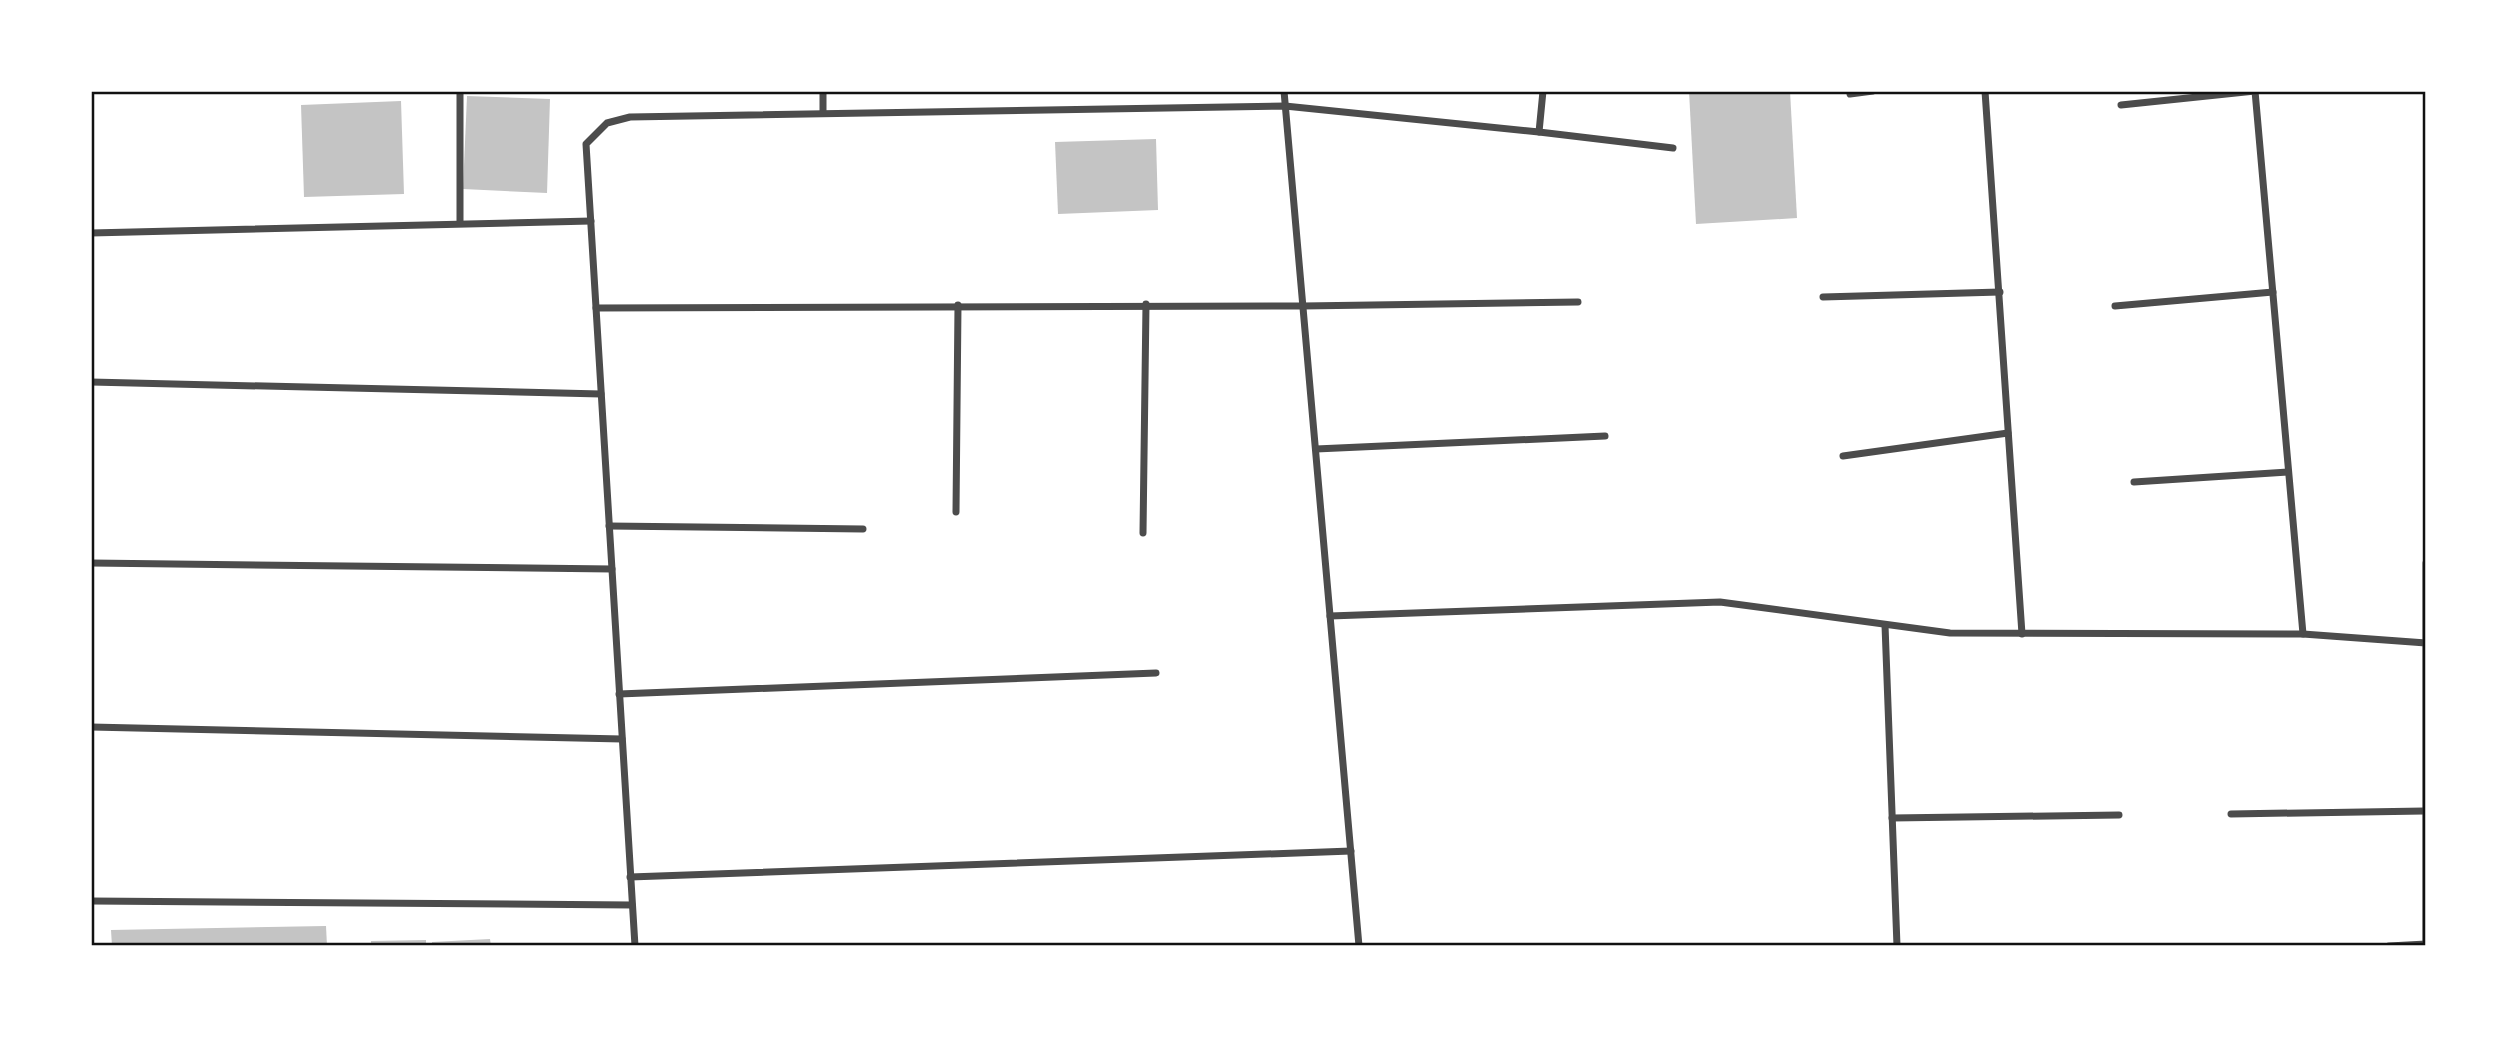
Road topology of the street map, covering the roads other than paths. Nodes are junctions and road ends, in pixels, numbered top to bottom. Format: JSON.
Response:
{"nodes":[{"id":1,"x":460,"y":91,"type":"edge"},
{"id":2,"x":823,"y":91,"type":"edge"},
{"id":3,"x":1284,"y":91,"type":"edge"},
{"id":4,"x":1543,"y":91,"type":"edge"},
{"id":5,"x":1873,"y":91,"type":"edge"},
{"id":6,"x":1985,"y":91,"type":"edge"},
{"id":7,"x":2255,"y":91,"type":"edge"},
{"id":8,"x":1850,"y":94,"type":"dead end"},
{"id":9,"x":2121,"y":105,"type":"dead end"},
{"id":10,"x":1285,"y":106,"type":"junction"},
{"id":11,"x":823,"y":112,"type":"junction"},
{"id":12,"x":1539,"y":132,"type":"junction"},
{"id":13,"x":1673,"y":148,"type":"dead end"},
{"id":14,"x":590,"y":221,"type":"junction"},
{"id":15,"x":460,"y":223,"type":"junction"},
{"id":16,"x":91,"y":233,"type":"edge"},
{"id":17,"x":2000,"y":292,"type":"junction"},
{"id":18,"x":2273,"y":292,"type":"junction"},
{"id":19,"x":1823,"y":296,"type":"dead end"},
{"id":20,"x":1578,"y":302,"type":"dead end"},
{"id":21,"x":1146,"y":304,"type":"junction"},
{"id":22,"x":958,"y":306,"type":"junction"},
{"id":23,"x":1303,"y":306,"type":"junction"},
{"id":24,"x":2115,"y":306,"type":"dead end"},
{"id":25,"x":596,"y":308,"type":"junction"},
{"id":26,"x":91,"y":382,"type":"edge"},
{"id":27,"x":601,"y":394,"type":"junction"},
{"id":28,"x":2008,"y":433,"type":"junction"},
{"id":29,"x":1605,"y":436,"type":"dead end"},
{"id":30,"x":1316,"y":449,"type":"junction"},
{"id":31,"x":1843,"y":456,"type":"dead end"},
{"id":32,"x":2288,"y":472,"type":"junction"},
{"id":33,"x":2134,"y":482,"type":"dead end"},
{"id":34,"x":956,"y":512,"type":"dead end"},
{"id":35,"x":609,"y":526,"type":"junction"},
{"id":36,"x":863,"y":529,"type":"dead end"},
{"id":37,"x":1143,"y":533,"type":"dead end"},
{"id":38,"x":91,"y":563,"type":"edge"},
{"id":39,"x":2426,"y":563,"type":"edge"},
{"id":40,"x":612,"y":569,"type":"junction"},
{"id":41,"x":1330,"y":616,"type":"junction"},
{"id":42,"x":1885,"y":625,"type":"junction"},
{"id":43,"x":2022,"y":634,"type":"junction"},
{"id":44,"x":2303,"y":634,"type":"junction"},
{"id":45,"x":2425,"y":643,"type":"edge"},
{"id":46,"x":1156,"y":673,"type":"dead end"},
{"id":47,"x":619,"y":694,"type":"junction"},
{"id":48,"x":91,"y":727,"type":"edge"},
{"id":49,"x":622,"y":739,"type":"junction"},
{"id":50,"x":2424,"y":811,"type":"edge"},
{"id":51,"x":2231,"y":814,"type":"dead end"},
{"id":52,"x":2119,"y":815,"type":"dead end"},
{"id":53,"x":1892,"y":818,"type":"junction"},
{"id":54,"x":1351,"y":851,"type":"junction"},
{"id":55,"x":631,"y":877,"type":"junction"},
{"id":56,"x":91,"y":901,"type":"edge"},
{"id":57,"x":632,"y":905,"type":"junction"},
{"id":58,"x":2426,"y":945,"type":"edge"},
{"id":59,"x":635,"y":946,"type":"edge"},
{"id":60,"x":1359,"y":946,"type":"edge"},
{"id":61,"x":1897,"y":946,"type":"edge"},
{"id":62,"x":2389,"y":946,"type":"edge"}],
"edges":[{"from":1,"to":15,"type":"street"},
{"from":2,"to":11,"type":"street"},
{"from":3,"to":10,"type":"street"},
{"from":4,"to":12,"type":"street"},
{"from":5,"to":8,"type":"street"},
{"from":6,"to":17,"type":"street"},
{"from":7,"to":9,"type":"street"},
{"from":7,"to":18,"type":"street"},
{"from":10,"to":11,"type":"street"},
{"from":10,"to":12,"type":"street"},
{"from":10,"to":23,"type":"street"},
{"from":11,"to":14,"type":"street"},
{"from":12,"to":13,"type":"street"},
{"from":14,"to":15,"type":"street"},
{"from":14,"to":25,"type":"street"},
{"from":15,"to":16,"type":"street"},
{"from":17,"to":19,"type":"street"},
{"from":17,"to":28,"type":"street"},
{"from":18,"to":24,"type":"street"},
{"from":18,"to":32,"type":"street"},
{"from":20,"to":23,"type":"street"},
{"from":21,"to":22,"type":"street"},
{"from":21,"to":23,"type":"street"},
{"from":21,"to":37,"type":"street"},
{"from":22,"to":25,"type":"street"},
{"from":22,"to":34,"type":"street"},
{"from":23,"to":30,"type":"street"},
{"from":25,"to":27,"type":"street"},
{"from":26,"to":27,"type":"street"},
{"from":27,"to":35,"type":"street"},
{"from":28,"to":31,"type":"street"},
{"from":28,"to":43,"type":"street"},
{"from":29,"to":30,"type":"street"},
{"from":30,"to":41,"type":"street"},
{"from":32,"to":33,"type":"street"},
{"from":32,"to":44,"type":"street"},
{"from":35,"to":36,"type":"street"},
{"from":35,"to":40,"type":"street"},
{"from":38,"to":40,"type":"street"},
{"from":39,"to":45,"type":"street"},
{"from":40,"to":47,"type":"street"},
{"from":41,"to":42,"type":"street"},
{"from":41,"to":54,"type":"street"},
{"from":42,"to":43,"type":"street"},
{"from":42,"to":53,"type":"street"},
{"from":43,"to":44,"type":"street"},
{"from":44,"to":45,"type":"street"},
{"from":45,"to":50,"type":"street"},
{"from":46,"to":47,"type":"street"},
{"from":47,"to":49,"type":"street"},
{"from":48,"to":49,"type":"street"},
{"from":49,"to":55,"type":"street"},
{"from":50,"to":51,"type":"street"},
{"from":50,"to":58,"type":"street"},
{"from":52,"to":53,"type":"street"},
{"from":53,"to":61,"type":"street"},
{"from":54,"to":55,"type":"street"},
{"from":54,"to":60,"type":"street"},
{"from":55,"to":57,"type":"street"},
{"from":56,"to":57,"type":"street"},
{"from":57,"to":59,"type":"street"},
{"from":58,"to":62,"type":"street"}]}
